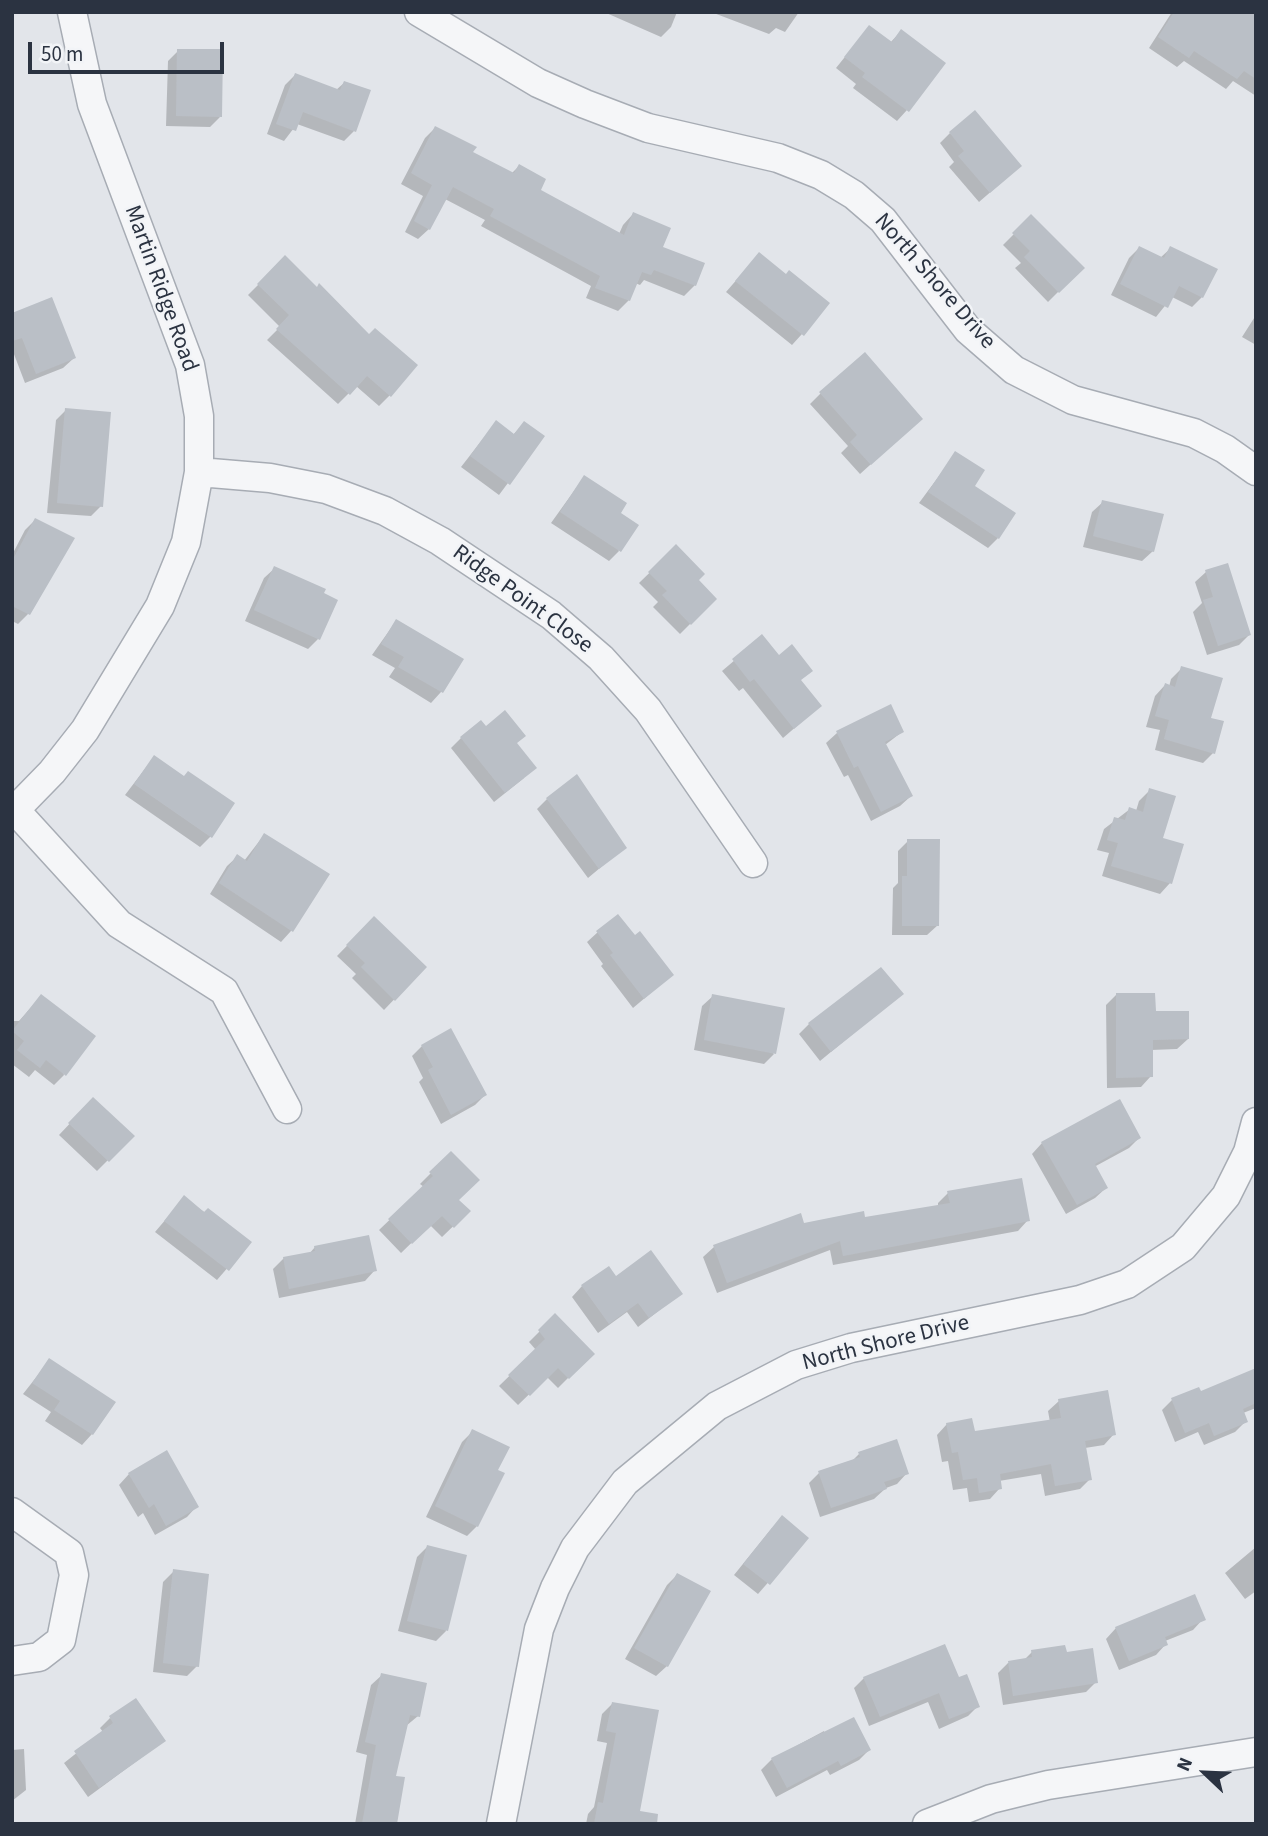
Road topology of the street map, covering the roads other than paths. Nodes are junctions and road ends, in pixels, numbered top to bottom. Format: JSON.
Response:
{"nodes":[{"id":1,"x":72,"y":12,"type":"edge"},
{"id":2,"x":419,"y":12,"type":"edge"},
{"id":3,"x":1256,"y":471,"type":"edge"},
{"id":4,"x":199,"y":472,"type":"junction"},
{"id":5,"x":14,"y":811,"type":"edge"},
{"id":6,"x":753,"y":863,"type":"dead end"},
{"id":7,"x":288,"y":1109,"type":"dead end"},
{"id":8,"x":1256,"y":1122,"type":"edge"},
{"id":9,"x":12,"y":1512,"type":"edge"},
{"id":10,"x":12,"y":1661,"type":"edge"},
{"id":11,"x":1256,"y":1752,"type":"edge"},
{"id":12,"x":501,"y":1824,"type":"edge"},
{"id":13,"x":927,"y":1824,"type":"edge"}],
"edges":[{"from":1,"to":4,"type":"street","name":"Martin Ridge Road"},
{"from":2,"to":3,"type":"street","name":"North Shore Drive"},
{"from":4,"to":5,"type":"street","name":"Martin Ridge Road"},
{"from":4,"to":6,"type":"street","name":"Ridge Point Close"},
{"from":5,"to":7,"type":"street"},
{"from":8,"to":12,"type":"street","name":"North Shore Drive"},
{"from":9,"to":10,"type":"street"},
{"from":11,"to":13,"type":"street"}]}
